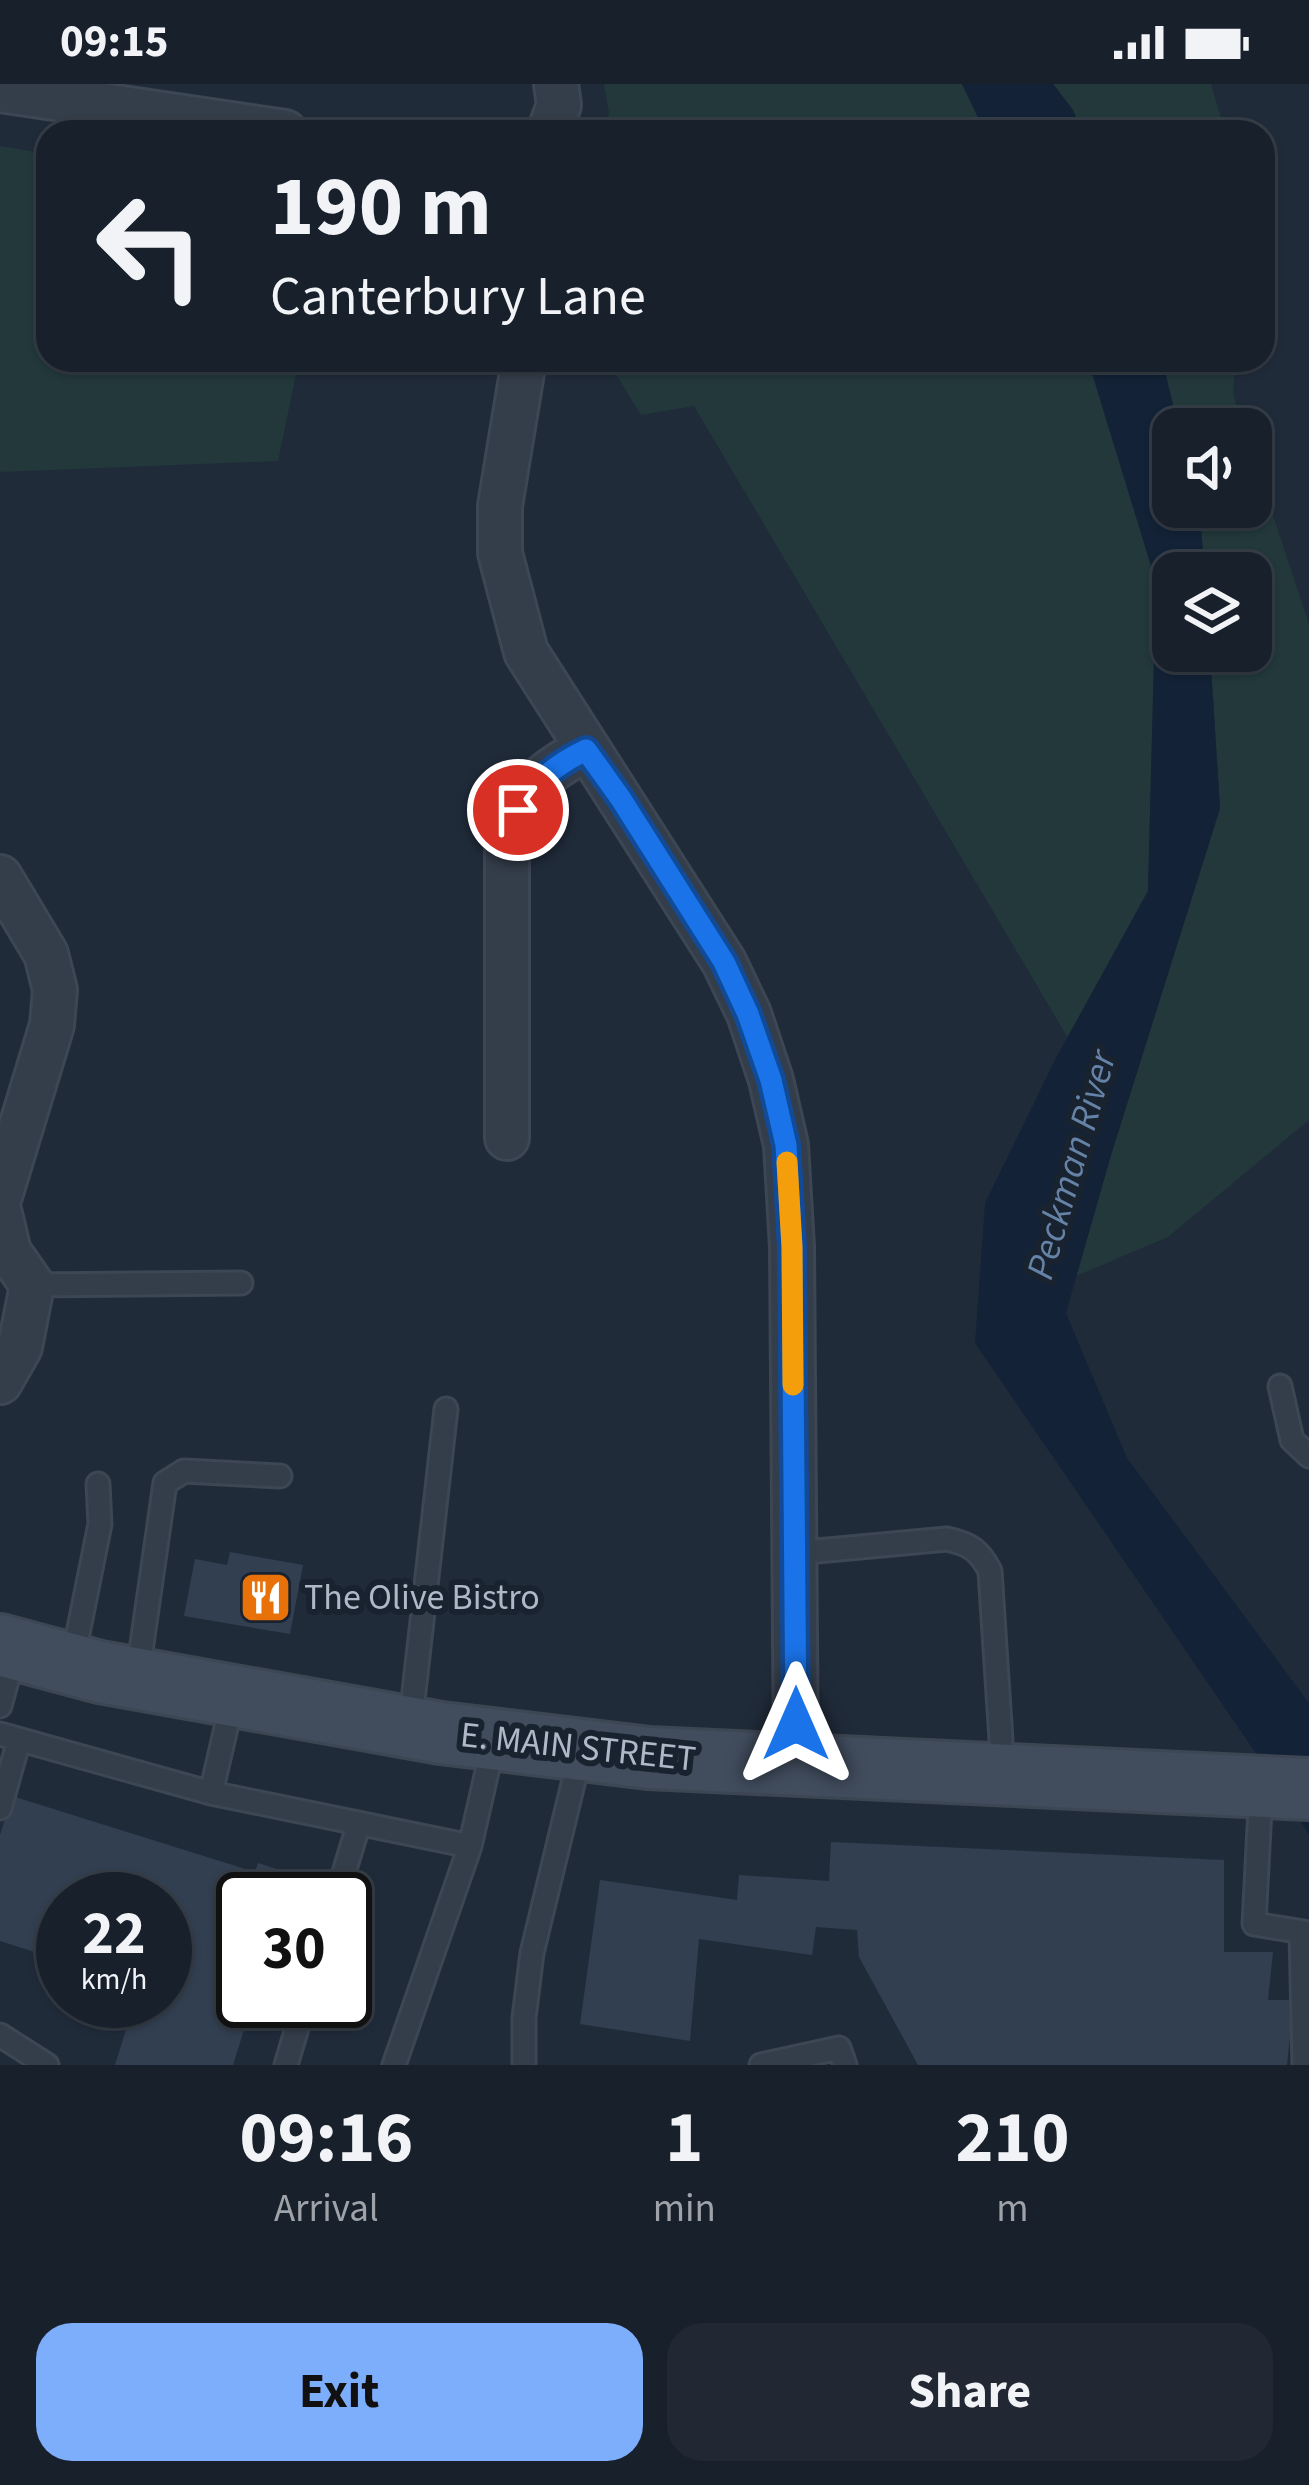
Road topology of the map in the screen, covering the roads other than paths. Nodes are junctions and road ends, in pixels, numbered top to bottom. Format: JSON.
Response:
{"nodes":[{"id":1,"x":556,"y":84,"type":"edge"},
{"id":2,"x":0,"y":90,"type":"edge"},
{"id":3,"x":204,"y":120,"type":"edge"},
{"id":4,"x":553,"y":120,"type":"edge"},
{"id":5,"x":522,"y":372,"type":"edge"},
{"id":6,"x":586,"y":750,"type":"junction"},
{"id":7,"x":0,"y":878,"type":"edge"},
{"id":8,"x":507,"y":1138,"type":"dead end"},
{"id":9,"x":0,"y":1196,"type":"edge"},
{"id":10,"x":0,"y":1214,"type":"edge"},
{"id":11,"x":242,"y":1283,"type":"dead end"},
{"id":12,"x":32,"y":1285,"type":"junction"},
{"id":13,"x":0,"y":1382,"type":"edge"},
{"id":14,"x":1280,"y":1386,"type":"dead end"},
{"id":15,"x":446,"y":1408,"type":"dead end"},
{"id":16,"x":1309,"y":1456,"type":"edge"},
{"id":17,"x":280,"y":1476,"type":"dead end"},
{"id":18,"x":98,"y":1484,"type":"dead end"},
{"id":19,"x":795,"y":1553,"type":"junction"},
{"id":20,"x":8,"y":1647,"type":"edge"},
{"id":21,"x":72,"y":1664,"type":"junction"},
{"id":22,"x":137,"y":1679,"type":"junction"},
{"id":23,"x":233,"y":1695,"type":"junction"},
{"id":24,"x":0,"y":1706,"type":"edge"},
{"id":25,"x":410,"y":1727,"type":"junction"},
{"id":26,"x":10,"y":1737,"type":"edge"},
{"id":27,"x":494,"y":1740,"type":"junction"},
{"id":28,"x":1000,"y":1740,"type":"dead end"},
{"id":29,"x":581,"y":1750,"type":"junction"},
{"id":30,"x":796,"y":1766,"type":"junction"},
{"id":31,"x":1280,"y":1787,"type":"edge"},
{"id":32,"x":211,"y":1793,"type":"junction"},
{"id":33,"x":0,"y":1808,"type":"edge"},
{"id":34,"x":358,"y":1823,"type":"junction"},
{"id":35,"x":470,"y":1846,"type":"junction"},
{"id":36,"x":344,"y":1872,"type":"edge"},
{"id":37,"x":1305,"y":1933,"type":"edge"},
{"id":38,"x":297,"y":2028,"type":"edge"},
{"id":39,"x":0,"y":2035,"type":"edge"},
{"id":40,"x":47,"y":2065,"type":"edge"},
{"id":41,"x":286,"y":2065,"type":"edge"},
{"id":42,"x":394,"y":2065,"type":"edge"},
{"id":43,"x":524,"y":2065,"type":"edge"},
{"id":44,"x":761,"y":2065,"type":"edge"},
{"id":45,"x":844,"y":2065,"type":"edge"},
{"id":46,"x":1304,"y":2065,"type":"edge"}],
"edges":[{"from":1,"to":4,"type":"street"},
{"from":2,"to":3,"type":"street"},
{"from":5,"to":6,"type":"street"},
{"from":6,"to":8,"type":"street"},
{"from":6,"to":19,"type":"street"},
{"from":7,"to":9,"type":"street"},
{"from":10,"to":12,"type":"street"},
{"from":11,"to":12,"type":"lane"},
{"from":12,"to":13,"type":"street"},
{"from":14,"to":16,"type":"lane"},
{"from":15,"to":25,"type":"lane"},
{"from":17,"to":22,"type":"lane"},
{"from":18,"to":21,"type":"lane"},
{"from":19,"to":28,"type":"lane"},
{"from":19,"to":30,"type":"street"},
{"from":20,"to":21,"type":"main road","name":"E. MAIN STREET"},
{"from":20,"to":24,"type":"lane"},
{"from":21,"to":22,"type":"main road","name":"E. MAIN STREET"},
{"from":22,"to":23,"type":"main road","name":"E. MAIN STREET"},
{"from":23,"to":25,"type":"main road","name":"E. MAIN STREET"},
{"from":23,"to":32,"type":"lane"},
{"from":25,"to":27,"type":"main road","name":"E. MAIN STREET"},
{"from":26,"to":32,"type":"lane"},
{"from":26,"to":33,"type":"lane"},
{"from":27,"to":29,"type":"main road","name":"E. MAIN STREET"},
{"from":27,"to":35,"type":"lane"},
{"from":29,"to":30,"type":"main road","name":"E. MAIN STREET"},
{"from":29,"to":43,"type":"lane"},
{"from":30,"to":31,"type":"main road","name":"E. MAIN STREET"},
{"from":31,"to":37,"type":"lane"},
{"from":32,"to":34,"type":"lane"},
{"from":34,"to":35,"type":"lane"},
{"from":34,"to":36,"type":"lane"},
{"from":35,"to":42,"type":"lane"},
{"from":37,"to":46,"type":"lane"},
{"from":38,"to":41,"type":"lane"},
{"from":39,"to":40,"type":"lane"},
{"from":44,"to":45,"type":"lane"}]}
